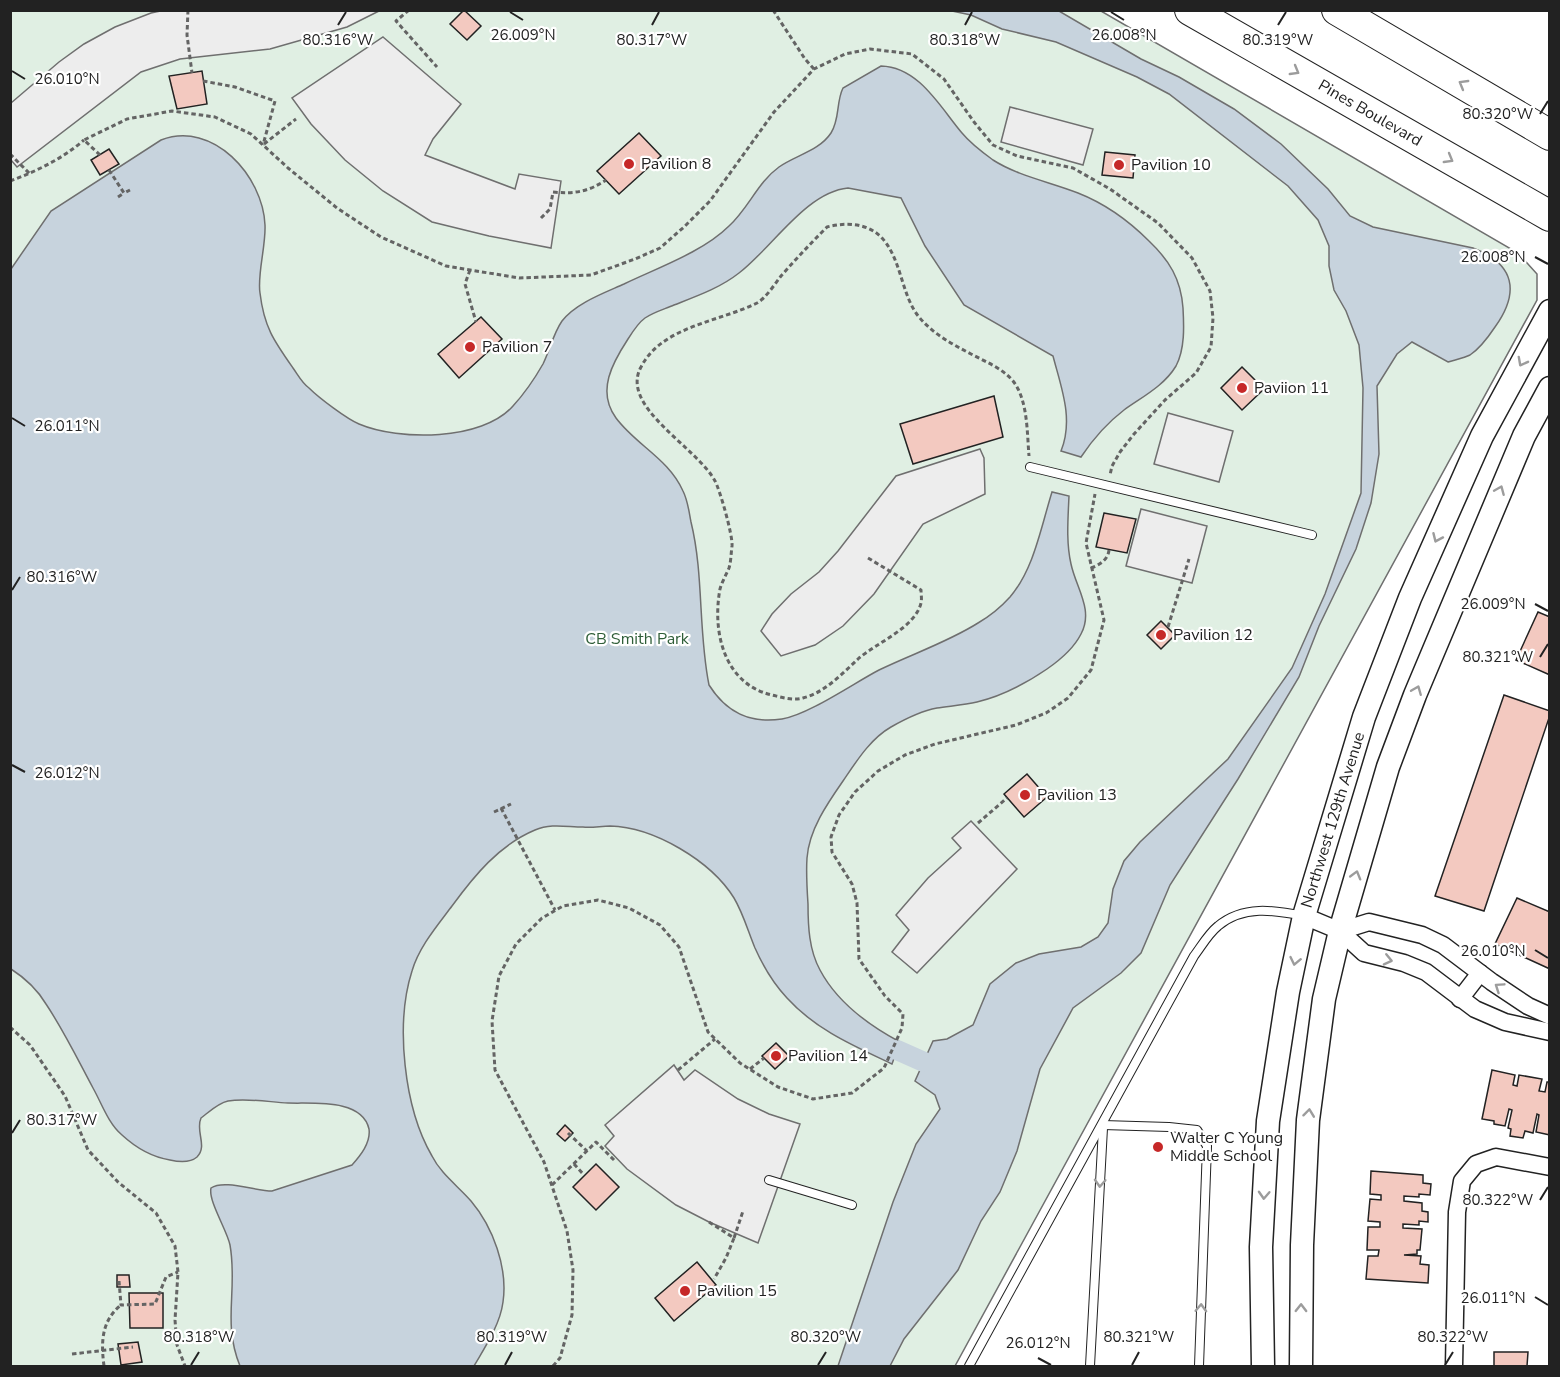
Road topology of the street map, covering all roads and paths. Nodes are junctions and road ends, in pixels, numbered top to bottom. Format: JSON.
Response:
{"nodes":[{"id":1,"x":188,"y":10,"type":"edge"},
{"id":2,"x":409,"y":10,"type":"edge"},
{"id":3,"x":773,"y":10,"type":"edge"},
{"id":4,"x":1190,"y":10,"type":"edge"},
{"id":5,"x":1337,"y":10,"type":"edge"},
{"id":6,"x":437,"y":67,"type":"dead end"},
{"id":7,"x":814,"y":69,"type":"junction"},
{"id":8,"x":192,"y":73,"type":"dead end"},
{"id":9,"x":204,"y":81,"type":"dead end"},
{"id":10,"x":296,"y":119,"type":"dead end"},
{"id":11,"x":1550,"y":135,"type":"edge"},
{"id":12,"x":84,"y":140,"type":"junction"},
{"id":13,"x":262,"y":145,"type":"junction"},
{"id":14,"x":10,"y":154,"type":"edge"},
{"id":15,"x":100,"y":155,"type":"dead end"},
{"id":16,"x":109,"y":170,"type":"dead end"},
{"id":17,"x":30,"y":174,"type":"junction"},
{"id":18,"x":606,"y":180,"type":"dead end"},
{"id":19,"x":10,"y":181,"type":"edge"},
{"id":20,"x":130,"y":190,"type":"dead end"},
{"id":21,"x":124,"y":193,"type":"junction"},
{"id":22,"x":118,"y":197,"type":"dead end"},
{"id":23,"x":1550,"y":216,"type":"edge"},
{"id":24,"x":541,"y":218,"type":"dead end"},
{"id":25,"x":470,"y":270,"type":"junction"},
{"id":26,"x":1550,"y":311,"type":"edge"},
{"id":27,"x":476,"y":322,"type":"dead end"},
{"id":28,"x":1550,"y":388,"type":"edge"},
{"id":29,"x":1030,"y":467,"type":"joint"},
{"id":30,"x":1097,"y":483,"type":"junction"},
{"id":31,"x":1107,"y":485,"type":"junction"},
{"id":32,"x":1312,"y":535,"type":"dead end"},
{"id":33,"x":1109,"y":550,"type":"dead end"},
{"id":34,"x":868,"y":558,"type":"dead end"},
{"id":35,"x":1189,"y":559,"type":"dead end"},
{"id":36,"x":1091,"y":568,"type":"junction"},
{"id":37,"x":1168,"y":627,"type":"dead end"},
{"id":38,"x":1007,"y":798,"type":"dead end"},
{"id":39,"x":511,"y":804,"type":"dead end"},
{"id":40,"x":501,"y":808,"type":"junction"},
{"id":41,"x":494,"y":812,"type":"dead end"},
{"id":42,"x":978,"y":823,"type":"dead end"},
{"id":43,"x":555,"y":910,"type":"junction"},
{"id":44,"x":1304,"y":916,"type":"junction"},
{"id":45,"x":1340,"y":931,"type":"junction"},
{"id":46,"x":1480,"y":973,"type":"junction"},
{"id":47,"x":1460,"y":999,"type":"junction"},
{"id":48,"x":1550,"y":1016,"type":"edge"},
{"id":49,"x":10,"y":1027,"type":"edge"},
{"id":50,"x":1550,"y":1032,"type":"edge"},
{"id":51,"x":715,"y":1039,"type":"junction"},
{"id":52,"x":764,"y":1058,"type":"dead end"},
{"id":53,"x":750,"y":1069,"type":"junction"},
{"id":54,"x":678,"y":1070,"type":"dead end"},
{"id":55,"x":1103,"y":1125,"type":"junction"},
{"id":56,"x":568,"y":1133,"type":"dead end"},
{"id":57,"x":587,"y":1152,"type":"junction"},
{"id":58,"x":616,"y":1162,"type":"dead end"},
{"id":59,"x":574,"y":1164,"type":"junction"},
{"id":60,"x":1550,"y":1167,"type":"edge"},
{"id":61,"x":584,"y":1176,"type":"dead end"},
{"id":62,"x":769,"y":1180,"type":"dead end"},
{"id":63,"x":552,"y":1185,"type":"junction"},
{"id":64,"x":852,"y":1205,"type":"dead end"},
{"id":65,"x":743,"y":1211,"type":"dead end"},
{"id":66,"x":709,"y":1222,"type":"dead end"},
{"id":67,"x":734,"y":1238,"type":"junction"},
{"id":68,"x":178,"y":1272,"type":"junction"},
{"id":69,"x":714,"y":1279,"type":"dead end"},
{"id":70,"x":119,"y":1281,"type":"dead end"},
{"id":71,"x":121,"y":1305,"type":"junction"},
{"id":72,"x":133,"y":1347,"type":"dead end"},
{"id":73,"x":102,"y":1350,"type":"junction"},
{"id":74,"x":72,"y":1354,"type":"dead end"},
{"id":75,"x":1091,"y":1356,"type":"junction"},
{"id":76,"x":104,"y":1366,"type":"edge"},
{"id":77,"x":185,"y":1366,"type":"edge"},
{"id":78,"x":553,"y":1366,"type":"edge"},
{"id":79,"x":969,"y":1366,"type":"edge"},
{"id":80,"x":1090,"y":1366,"type":"edge"},
{"id":81,"x":1095,"y":1366,"type":"edge"},
{"id":82,"x":1199,"y":1366,"type":"edge"},
{"id":83,"x":1263,"y":1366,"type":"edge"},
{"id":84,"x":1301,"y":1366,"type":"edge"},
{"id":85,"x":1454,"y":1366,"type":"edge"}],
"edges":[{"from":1,"to":8,"type":"path"},
{"from":2,"to":6,"type":"path"},
{"from":3,"to":7,"type":"path"},
{"from":4,"to":23,"type":"highway","name":"Pines Boulevard","one_way":true},
{"from":11,"to":5,"type":"highway","one_way":true},
{"from":7,"to":25,"type":"path"},
{"from":7,"to":31,"type":"path"},
{"from":9,"to":13,"type":"path"},
{"from":10,"to":13,"type":"path"},
{"from":12,"to":13,"type":"path"},
{"from":12,"to":15,"type":"path"},
{"from":12,"to":17,"type":"path"},
{"from":13,"to":25,"type":"path"},
{"from":14,"to":17,"type":"path"},
{"from":16,"to":21,"type":"path"},
{"from":17,"to":19,"type":"path"},
{"from":18,"to":24,"type":"path"},
{"from":20,"to":21,"type":"path"},
{"from":21,"to":22,"type":"path"},
{"from":25,"to":27,"type":"path"},
{"from":26,"to":44,"type":"street","name":"Northwest 129th Avenue","one_way":true},
{"from":45,"to":28,"type":"street","one_way":true},
{"from":29,"to":30,"type":"lane"},
{"from":29,"to":34,"type":"path"},
{"from":30,"to":31,"type":"lane"},
{"from":30,"to":36,"type":"path"},
{"from":31,"to":32,"type":"lane"},
{"from":33,"to":36,"type":"path"},
{"from":35,"to":37,"type":"path"},
{"from":36,"to":53,"type":"path"},
{"from":38,"to":42,"type":"path"},
{"from":39,"to":40,"type":"path"},
{"from":40,"to":41,"type":"path"},
{"from":40,"to":43,"type":"path"},
{"from":43,"to":51,"type":"path"},
{"from":43,"to":63,"type":"path"},
{"from":44,"to":45,"type":"street"},
{"from":44,"to":55,"type":"lane"},
{"from":44,"to":83,"type":"street","name":"Northwest 129th Avenue","one_way":true},
{"from":45,"to":46,"type":"street"},
{"from":45,"to":47,"type":"street","one_way":true},
{"from":84,"to":45,"type":"street","one_way":true},
{"from":46,"to":47,"type":"street"},
{"from":48,"to":46,"type":"street","one_way":true},
{"from":47,"to":50,"type":"street"},
{"from":49,"to":68,"type":"path"},
{"from":51,"to":53,"type":"path"},
{"from":51,"to":54,"type":"path"},
{"from":52,"to":53,"type":"path"},
{"from":55,"to":75,"type":"lane","one_way":true},
{"from":55,"to":79,"type":"lane"},
{"from":82,"to":55,"type":"lane","one_way":true},
{"from":56,"to":57,"type":"path"},
{"from":57,"to":58,"type":"path"},
{"from":57,"to":59,"type":"path"},
{"from":59,"to":61,"type":"path"},
{"from":59,"to":63,"type":"path"},
{"from":60,"to":85,"type":"street"},
{"from":62,"to":64,"type":"lane"},
{"from":63,"to":78,"type":"path"},
{"from":65,"to":67,"type":"path"},
{"from":66,"to":67,"type":"path"},
{"from":67,"to":69,"type":"path"},
{"from":68,"to":71,"type":"path"},
{"from":68,"to":77,"type":"path"},
{"from":70,"to":71,"type":"path"},
{"from":71,"to":73,"type":"path"},
{"from":72,"to":73,"type":"path"},
{"from":73,"to":74,"type":"path"},
{"from":73,"to":76,"type":"path"},
{"from":75,"to":80,"type":"lane"},
{"from":75,"to":81,"type":"lane"}]}
